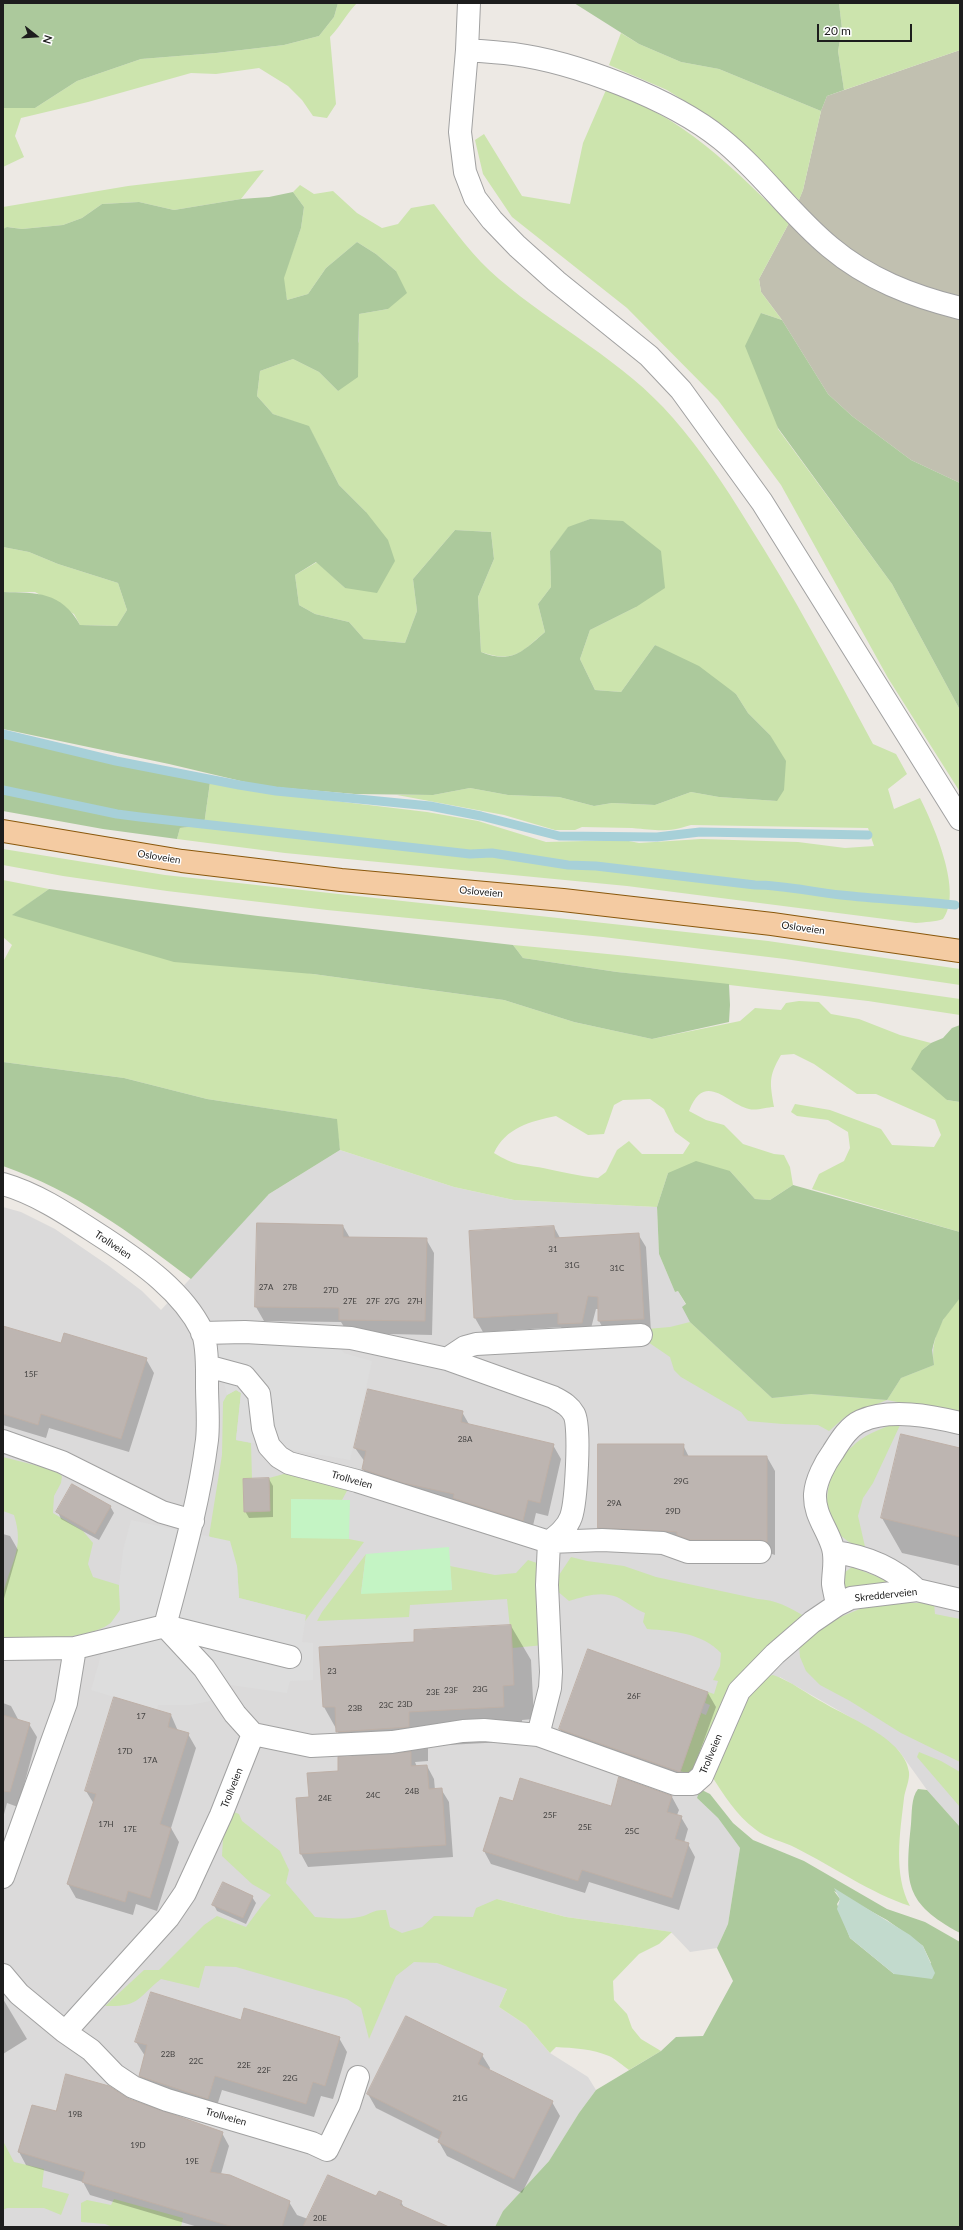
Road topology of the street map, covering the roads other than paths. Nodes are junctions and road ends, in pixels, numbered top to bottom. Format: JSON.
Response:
{"nodes":[{"id":1,"x":469,"y":3,"type":"edge"},
{"id":2,"x":467,"y":50,"type":"junction"},
{"id":3,"x":960,"y":308,"type":"edge"},
{"id":4,"x":960,"y":819,"type":"edge"},
{"id":5,"x":3,"y":831,"type":"edge"},
{"id":6,"x":960,"y":951,"type":"edge"},
{"id":7,"x":3,"y":1184,"type":"edge"},
{"id":8,"x":202,"y":1333,"type":"junction"},
{"id":9,"x":641,"y":1335,"type":"dead end"},
{"id":10,"x":447,"y":1359,"type":"junction"},
{"id":11,"x":207,"y":1366,"type":"junction"},
{"id":12,"x":960,"y":1423,"type":"edge"},
{"id":13,"x":3,"y":1441,"type":"edge"},
{"id":14,"x":193,"y":1521,"type":"junction"},
{"id":15,"x":549,"y":1542,"type":"junction"},
{"id":16,"x":760,"y":1552,"type":"dead end"},
{"id":17,"x":834,"y":1552,"type":"junction"},
{"id":18,"x":917,"y":1590,"type":"junction"},
{"id":19,"x":960,"y":1600,"type":"edge"},
{"id":20,"x":837,"y":1605,"type":"junction"},
{"id":21,"x":165,"y":1626,"type":"junction"},
{"id":22,"x":75,"y":1648,"type":"junction"},
{"id":23,"x":3,"y":1649,"type":"edge"},
{"id":24,"x":290,"y":1657,"type":"dead end"},
{"id":25,"x":253,"y":1734,"type":"junction"},
{"id":26,"x":538,"y":1735,"type":"junction"},
{"id":27,"x":3,"y":1877,"type":"edge"},
{"id":28,"x":3,"y":1975,"type":"edge"},
{"id":29,"x":65,"y":2032,"type":"junction"},
{"id":30,"x":358,"y":2077,"type":"dead end"}],
"edges":[{"from":1,"to":2,"type":"street"},
{"from":2,"to":3,"type":"street"},
{"from":2,"to":4,"type":"street"},
{"from":5,"to":6,"type":"main road","name":"Osloveien"},
{"from":7,"to":8,"type":"street","name":"Trollveien"},
{"from":8,"to":10,"type":"street"},
{"from":8,"to":11,"type":"street","name":"Trollveien"},
{"from":9,"to":10,"type":"street"},
{"from":10,"to":15,"type":"street"},
{"from":11,"to":14,"type":"street","name":"Trollveien"},
{"from":11,"to":15,"type":"street","name":"Trollveien"},
{"from":12,"to":17,"type":"street"},
{"from":13,"to":14,"type":"street"},
{"from":14,"to":21,"type":"street","name":"Trollveien"},
{"from":15,"to":16,"type":"street","name":"Trollveien"},
{"from":15,"to":26,"type":"street"},
{"from":17,"to":18,"type":"street"},
{"from":17,"to":20,"type":"street"},
{"from":18,"to":19,"type":"street","name":"Skredderveien"},
{"from":18,"to":20,"type":"street","name":"Skredderveien"},
{"from":20,"to":26,"type":"street","name":"Trollveien"},
{"from":21,"to":22,"type":"street"},
{"from":21,"to":24,"type":"street"},
{"from":21,"to":25,"type":"street"},
{"from":22,"to":23,"type":"street"},
{"from":22,"to":27,"type":"street"},
{"from":25,"to":26,"type":"street","name":"Trollveien"},
{"from":25,"to":29,"type":"street","name":"Trollveien"},
{"from":28,"to":29,"type":"street","name":"Trollveien"},
{"from":29,"to":30,"type":"street","name":"Trollveien"}]}
